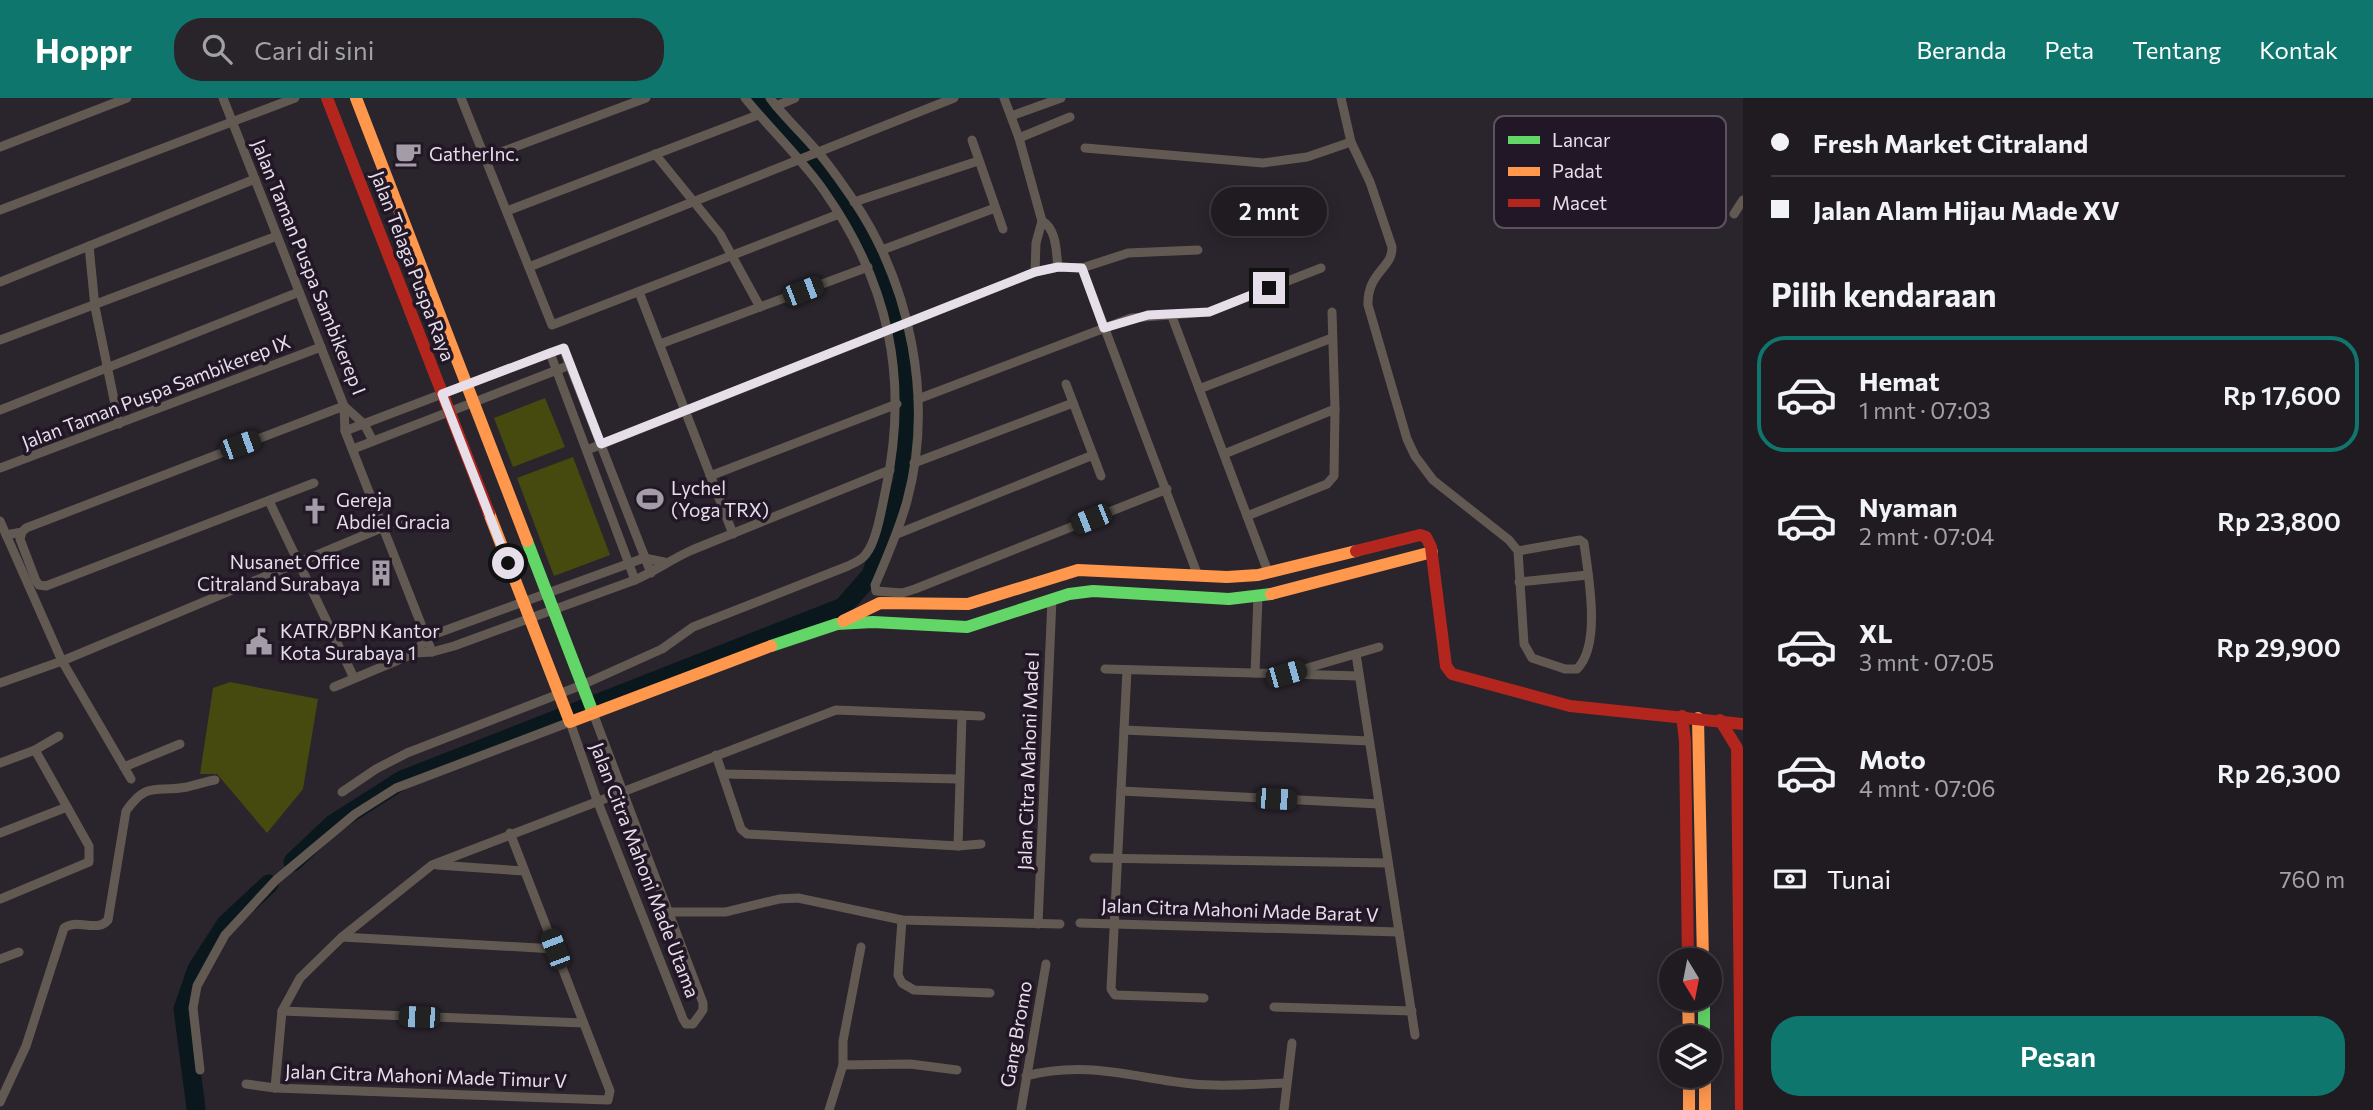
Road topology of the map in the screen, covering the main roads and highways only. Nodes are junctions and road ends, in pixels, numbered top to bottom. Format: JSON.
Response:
{"nodes":[{"id":1,"x":327,"y":98,"type":"edge"},
{"id":2,"x":356,"y":98,"type":"edge"},
{"id":3,"x":1432,"y":552,"type":"junction"},
{"id":4,"x":872,"y":605,"type":"junction"},
{"id":5,"x":873,"y":622,"type":"junction"},
{"id":6,"x":837,"y":624,"type":"junction"},
{"id":7,"x":592,"y":710,"type":"junction"},
{"id":8,"x":1682,"y":716,"type":"junction"},
{"id":9,"x":1698,"y":718,"type":"junction"},
{"id":10,"x":1720,"y":719,"type":"junction"},
{"id":11,"x":1742,"y":724,"type":"edge"},
{"id":12,"x":1688,"y":948,"type":"edge"},
{"id":13,"x":1703,"y":948,"type":"edge"},
{"id":14,"x":1689,"y":1088,"type":"edge"},
{"id":15,"x":1705,"y":1088,"type":"edge"},
{"id":16,"x":1689,"y":1110,"type":"edge"},
{"id":17,"x":1705,"y":1110,"type":"edge"},
{"id":18,"x":1741,"y":1110,"type":"edge"}],
"edges":[{"from":1,"to":7,"type":"main road","name":"Jalan Telaga Puspa Raya"},
{"from":2,"to":7,"type":"main road","name":"Jalan Telaga Puspa Raya"},
{"from":3,"to":4,"type":"main road"},
{"from":3,"to":5,"type":"main road"},
{"from":3,"to":8,"type":"main road"},
{"from":4,"to":5,"type":"main road"},
{"from":4,"to":6,"type":"main road"},
{"from":5,"to":6,"type":"main road"},
{"from":6,"to":7,"type":"main road"},
{"from":8,"to":9,"type":"main road"},
{"from":8,"to":12,"type":"main road"},
{"from":9,"to":10,"type":"main road"},
{"from":9,"to":13,"type":"main road"},
{"from":10,"to":11,"type":"main road"},
{"from":10,"to":18,"type":"main road"},
{"from":14,"to":16,"type":"main road"},
{"from":15,"to":17,"type":"main road"}]}
